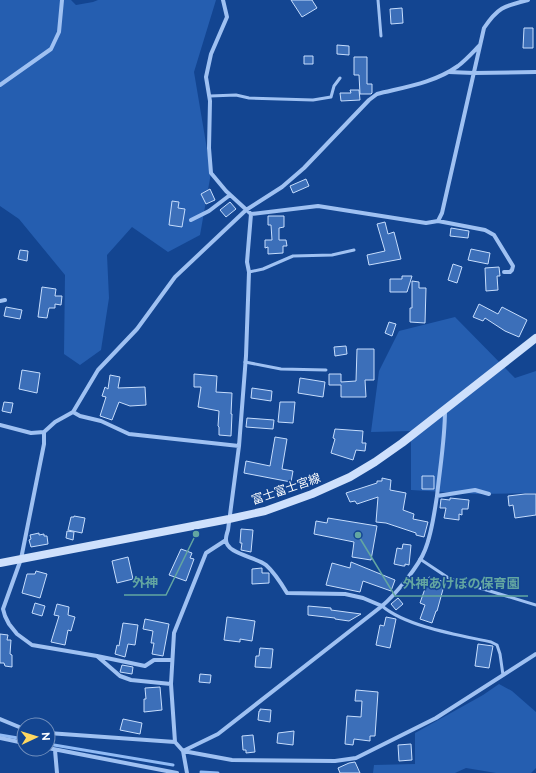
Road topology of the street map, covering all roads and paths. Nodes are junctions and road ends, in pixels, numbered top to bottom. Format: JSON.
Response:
{"nodes":[{"id":1,"x":62,"y":0,"type":"edge"},
{"id":2,"x":223,"y":0,"type":"edge"},
{"id":3,"x":378,"y":0,"type":"edge"},
{"id":4,"x":528,"y":0,"type":"edge"},
{"id":5,"x":381,"y":36,"type":"dead end"},
{"id":6,"x":480,"y":45,"type":"junction"},
{"id":7,"x":449,"y":72,"type":"junction"},
{"id":8,"x":536,"y":72,"type":"edge"},
{"id":9,"x":474,"y":73,"type":"junction"},
{"id":10,"x":340,"y":78,"type":"dead end"},
{"id":11,"x":0,"y":85,"type":"edge"},
{"id":12,"x":210,"y":96,"type":"junction"},
{"id":13,"x":230,"y":195,"type":"junction"},
{"id":14,"x":246,"y":210,"type":"junction"},
{"id":15,"x":251,"y":214,"type":"junction"},
{"id":16,"x":191,"y":220,"type":"dead end"},
{"id":17,"x":438,"y":221,"type":"junction"},
{"id":18,"x":354,"y":250,"type":"dead end"},
{"id":19,"x":248,"y":272,"type":"junction"},
{"id":20,"x":504,"y":272,"type":"dead end"},
{"id":21,"x":536,"y":338,"type":"edge"},
{"id":22,"x":245,"y":362,"type":"junction"},
{"id":23,"x":326,"y":370,"type":"dead end"},
{"id":24,"x":445,"y":408,"type":"junction"},
{"id":25,"x":73,"y":412,"type":"junction"},
{"id":26,"x":0,"y":425,"type":"edge"},
{"id":27,"x":44,"y":432,"type":"junction"},
{"id":28,"x":239,"y":446,"type":"junction"},
{"id":29,"x":489,"y":494,"type":"dead end"},
{"id":30,"x":436,"y":496,"type":"junction"},
{"id":31,"x":229,"y":519,"type":"junction"},
{"id":32,"x":226,"y":540,"type":"junction"},
{"id":33,"x":21,"y":559,"type":"junction"},
{"id":34,"x":420,"y":559,"type":"junction"},
{"id":35,"x":0,"y":563,"type":"edge"},
{"id":36,"x":536,"y":605,"type":"edge"},
{"id":37,"x":382,"y":606,"type":"junction"},
{"id":38,"x":536,"y":654,"type":"edge"},
{"id":39,"x":97,"y":656,"type":"junction"},
{"id":40,"x":172,"y":660,"type":"junction"},
{"id":41,"x":503,"y":675,"type":"junction"},
{"id":42,"x":171,"y":684,"type":"junction"},
{"id":43,"x":0,"y":719,"type":"edge"},
{"id":44,"x":16,"y":726,"type":"edge"},
{"id":45,"x":56,"y":734,"type":"edge"},
{"id":46,"x":0,"y":738,"type":"edge"},
{"id":47,"x":16,"y":741,"type":"edge"},
{"id":48,"x":175,"y":742,"type":"junction"},
{"id":49,"x":56,"y":750,"type":"edge"},
{"id":50,"x":183,"y":752,"type":"junction"},
{"id":51,"x":56,"y":757,"type":"edge"},
{"id":52,"x":57,"y":773,"type":"edge"},
{"id":53,"x":177,"y":773,"type":"edge"},
{"id":54,"x":187,"y":773,"type":"edge"}],
"edges":[{"from":1,"to":11,"type":"street"},
{"from":2,"to":12,"type":"street"},
{"from":3,"to":5,"type":"lane"},
{"from":4,"to":6,"type":"street"},
{"from":6,"to":7,"type":"street"},
{"from":6,"to":9,"type":"street"},
{"from":7,"to":9,"type":"street"},
{"from":7,"to":14,"type":"street"},
{"from":8,"to":9,"type":"street"},
{"from":9,"to":17,"type":"street"},
{"from":10,"to":12,"type":"lane"},
{"from":12,"to":13,"type":"street"},
{"from":13,"to":14,"type":"street"},
{"from":13,"to":16,"type":"street"},
{"from":14,"to":15,"type":"street"},
{"from":14,"to":25,"type":"street"},
{"from":15,"to":17,"type":"street"},
{"from":15,"to":19,"type":"street"},
{"from":17,"to":20,"type":"street"},
{"from":18,"to":19,"type":"lane"},
{"from":19,"to":22,"type":"street"},
{"from":21,"to":24,"type":"main road","name":"富士富士宮線"},
{"from":22,"to":23,"type":"lane"},
{"from":22,"to":28,"type":"street"},
{"from":24,"to":30,"type":"street"},
{"from":24,"to":31,"type":"main road","name":"富士富士宮線"},
{"from":25,"to":27,"type":"street"},
{"from":25,"to":28,"type":"street"},
{"from":26,"to":27,"type":"street"},
{"from":27,"to":33,"type":"street"},
{"from":28,"to":31,"type":"street"},
{"from":29,"to":30,"type":"street"},
{"from":30,"to":34,"type":"street"},
{"from":31,"to":32,"type":"street"},
{"from":31,"to":33,"type":"main road","name":"富士富士宮線"},
{"from":32,"to":37,"type":"street"},
{"from":32,"to":40,"type":"street"},
{"from":33,"to":35,"type":"main road","name":"富士富士宮線"},
{"from":33,"to":39,"type":"street"},
{"from":34,"to":36,"type":"lane"},
{"from":34,"to":37,"type":"street"},
{"from":37,"to":41,"type":"lane"},
{"from":37,"to":50,"type":"street"},
{"from":38,"to":41,"type":"street"},
{"from":39,"to":40,"type":"street"},
{"from":39,"to":42,"type":"street"},
{"from":40,"to":42,"type":"street"},
{"from":41,"to":50,"type":"street"},
{"from":42,"to":48,"type":"street"},
{"from":43,"to":44,"type":"street"},
{"from":45,"to":48,"type":"street"},
{"from":46,"to":47,"type":"street"},
{"from":48,"to":50,"type":"street"},
{"from":49,"to":53,"type":"street"},
{"from":50,"to":54,"type":"street"},
{"from":51,"to":52,"type":"street"}]}
